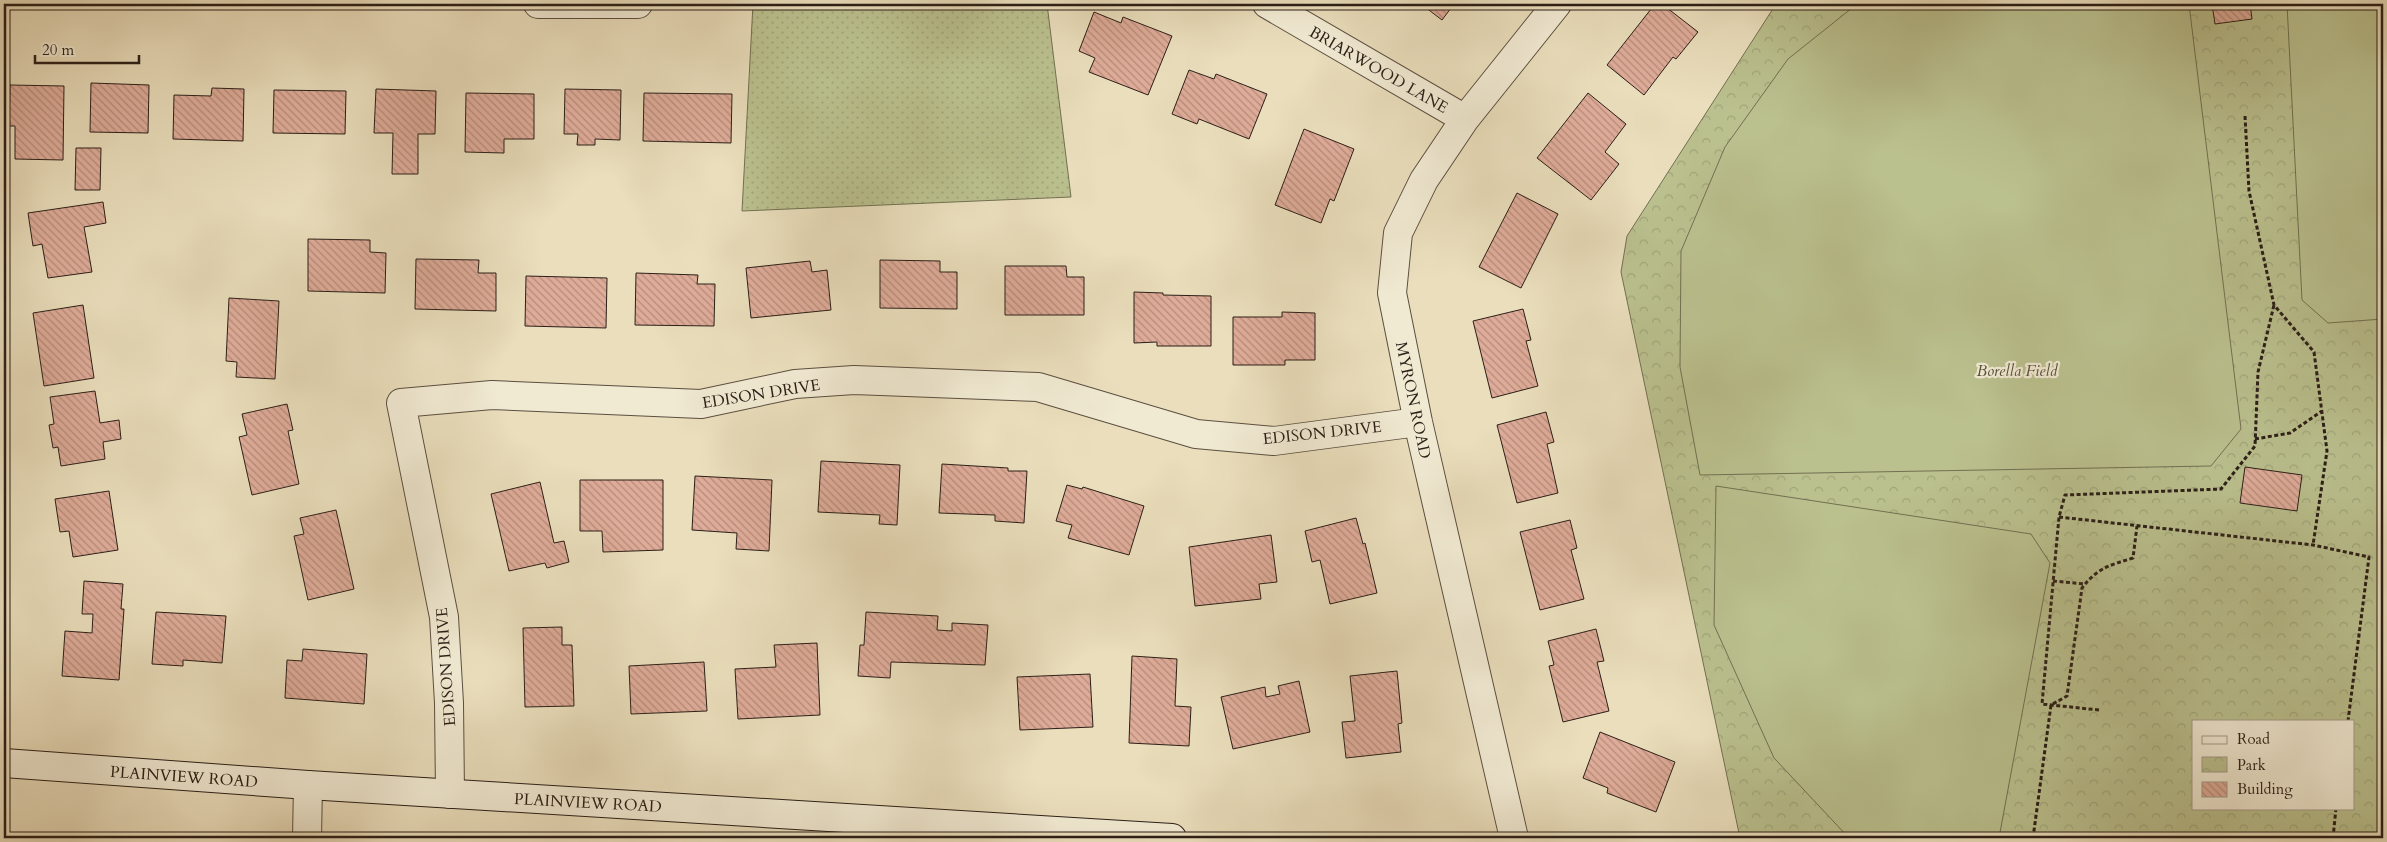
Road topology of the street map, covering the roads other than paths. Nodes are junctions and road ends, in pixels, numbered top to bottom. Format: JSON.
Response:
{"nodes":[{"id":1,"x":538,"y":4,"type":"edge"},
{"id":2,"x":638,"y":4,"type":"edge"},
{"id":3,"x":1267,"y":4,"type":"edge"},
{"id":4,"x":1558,"y":4,"type":"edge"},
{"id":5,"x":1465,"y":119,"type":"junction"},
{"id":6,"x":1418,"y":422,"type":"junction"},
{"id":7,"x":4,"y":763,"type":"edge"},
{"id":8,"x":308,"y":785,"type":"junction"},
{"id":9,"x":450,"y":794,"type":"junction"},
{"id":10,"x":956,"y":832,"type":"edge"},
{"id":11,"x":307,"y":838,"type":"edge"},
{"id":12,"x":1172,"y":838,"type":"edge"},
{"id":13,"x":1514,"y":838,"type":"edge"}],
"edges":[{"from":1,"to":2,"type":"street"},
{"from":3,"to":5,"type":"street","name":"BRIARWOOD LANE"},
{"from":4,"to":5,"type":"street","name":"MYRON ROAD"},
{"from":5,"to":6,"type":"street","name":"MYRON ROAD"},
{"from":6,"to":9,"type":"street","name":"EDISON DRIVE"},
{"from":6,"to":13,"type":"street","name":"MYRON ROAD"},
{"from":7,"to":8,"type":"street","name":"PLAINVIEW ROAD"},
{"from":8,"to":9,"type":"street","name":"PLAINVIEW ROAD"},
{"from":8,"to":11,"type":"street"},
{"from":9,"to":10,"type":"street","name":"PLAINVIEW ROAD"},
{"from":10,"to":12,"type":"street","name":"PLAINVIEW ROAD"}]}
